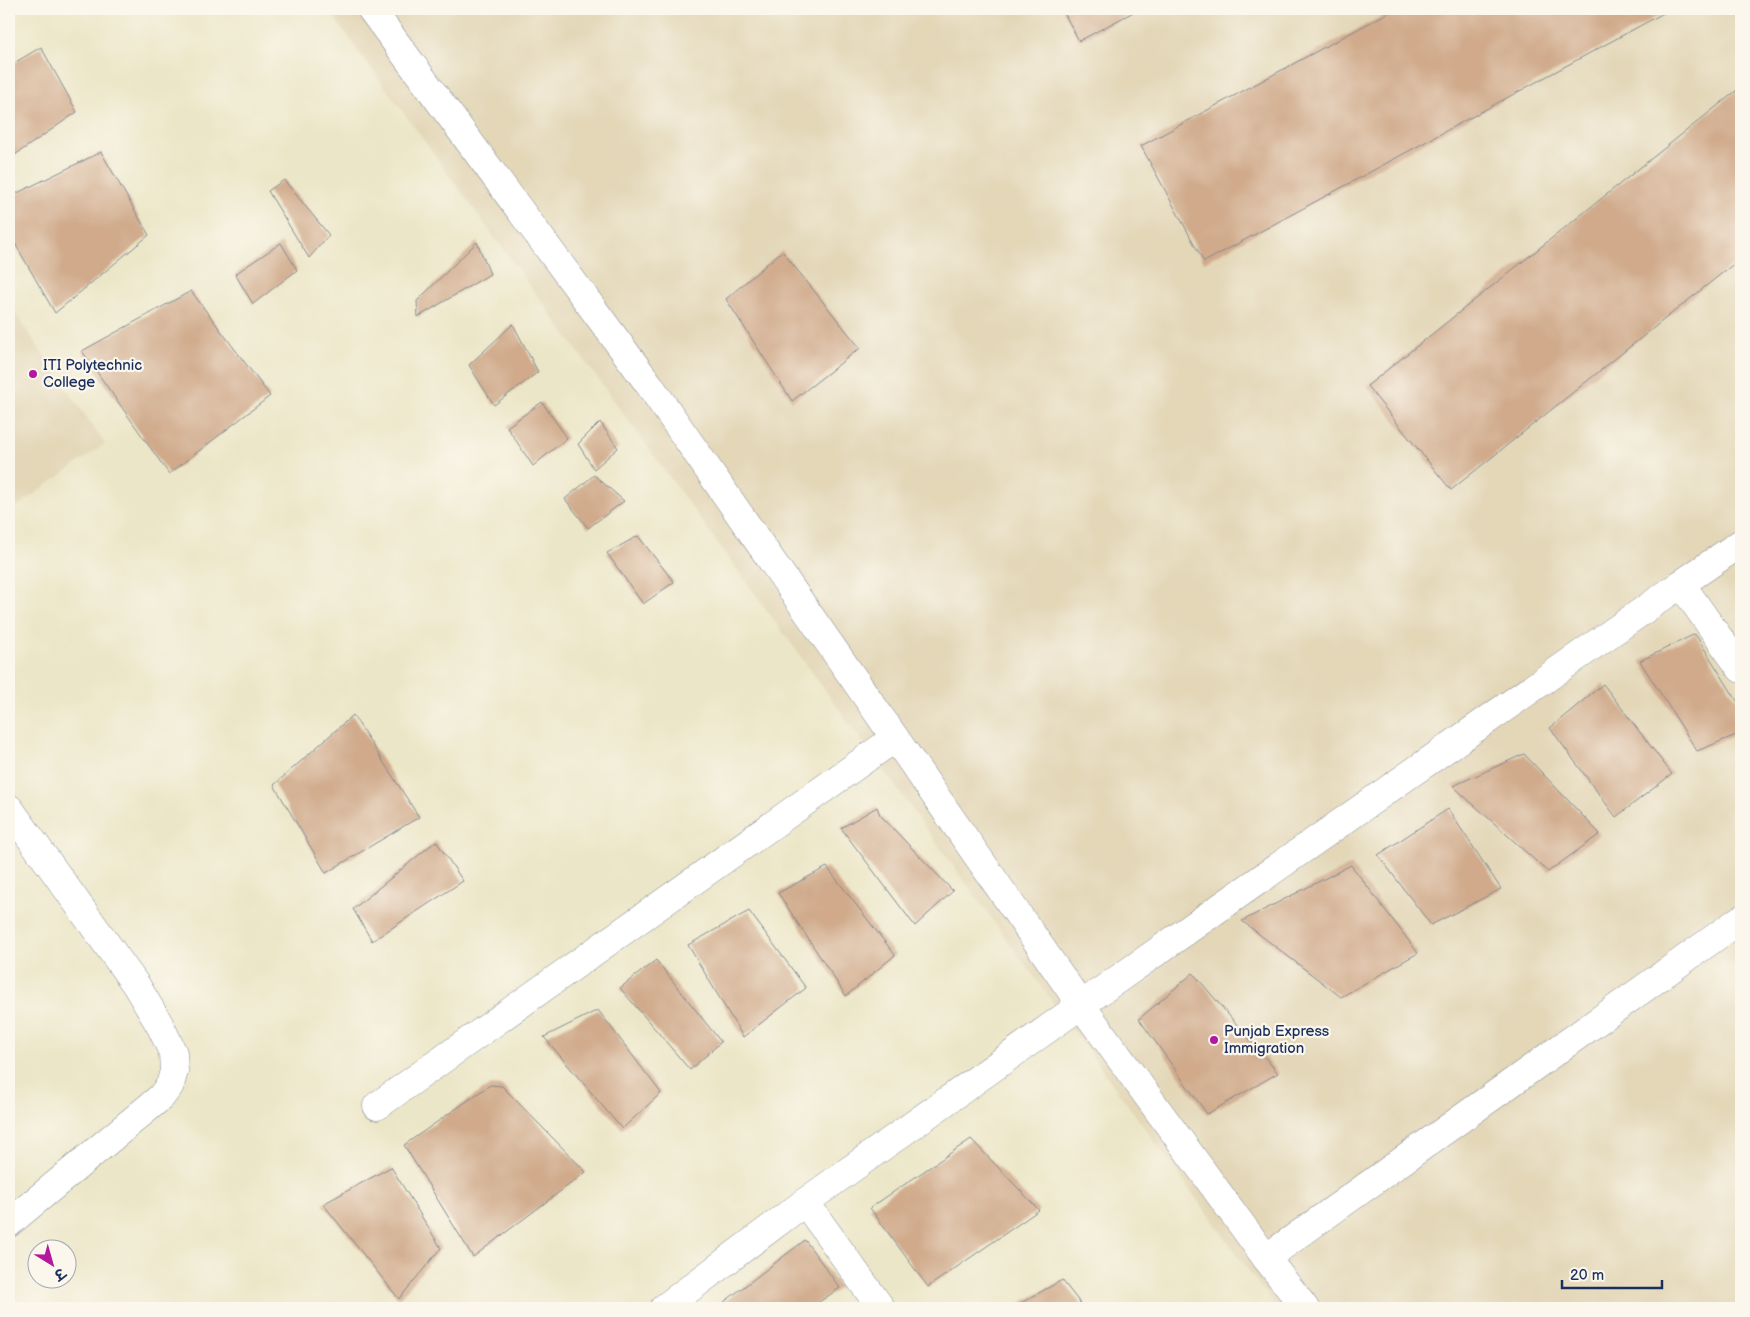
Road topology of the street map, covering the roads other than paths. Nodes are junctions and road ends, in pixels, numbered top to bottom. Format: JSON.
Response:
{"nodes":[{"id":1,"x":371,"y":9,"type":"edge"},
{"id":2,"x":1741,"y":543,"type":"edge"},
{"id":3,"x":1681,"y":584,"type":"junction"},
{"id":4,"x":1741,"y":669,"type":"edge"},
{"id":5,"x":895,"y":738,"type":"junction"},
{"id":6,"x":9,"y":808,"type":"edge"},
{"id":7,"x":1741,"y":919,"type":"edge"},
{"id":8,"x":1081,"y":1005,"type":"junction"},
{"id":9,"x":377,"y":1106,"type":"dead end"},
{"id":10,"x":805,"y":1202,"type":"junction"},
{"id":11,"x":9,"y":1223,"type":"edge"},
{"id":12,"x":1266,"y":1258,"type":"junction"},
{"id":13,"x":664,"y":1308,"type":"edge"},
{"id":14,"x":881,"y":1308,"type":"edge"},
{"id":15,"x":1305,"y":1308,"type":"edge"}],
"edges":[{"from":1,"to":5,"type":"street"},
{"from":2,"to":3,"type":"street"},
{"from":3,"to":4,"type":"street"},
{"from":3,"to":8,"type":"street"},
{"from":5,"to":8,"type":"street"},
{"from":5,"to":9,"type":"street"},
{"from":6,"to":11,"type":"street"},
{"from":7,"to":12,"type":"street"},
{"from":8,"to":10,"type":"street"},
{"from":8,"to":12,"type":"street"},
{"from":10,"to":13,"type":"street"},
{"from":10,"to":14,"type":"street"},
{"from":12,"to":15,"type":"street"}]}
